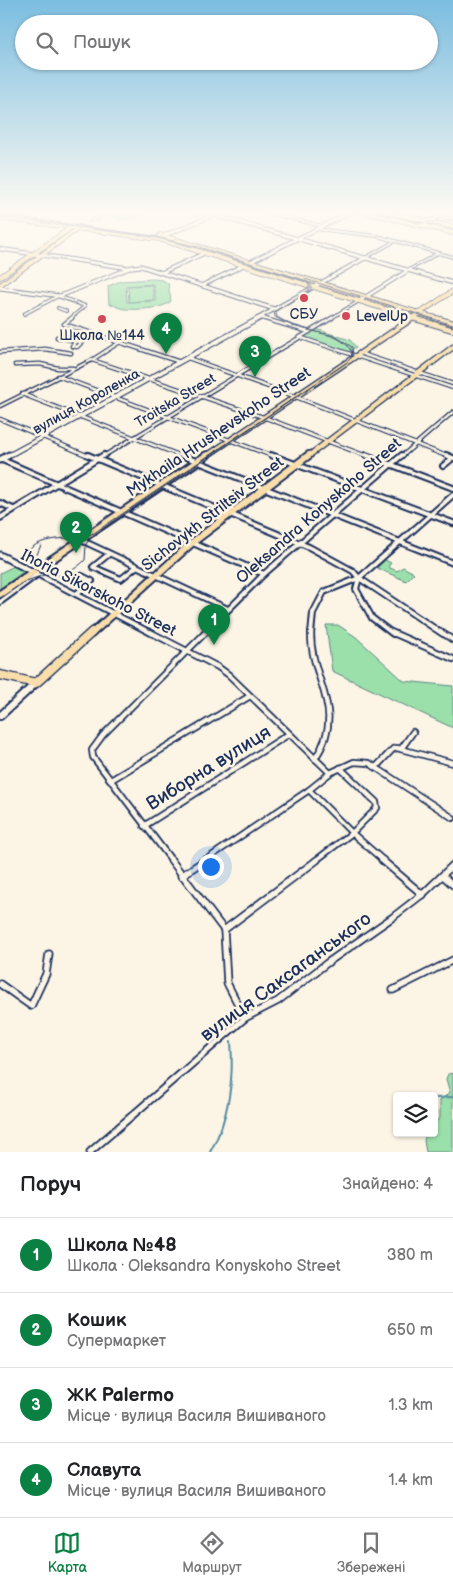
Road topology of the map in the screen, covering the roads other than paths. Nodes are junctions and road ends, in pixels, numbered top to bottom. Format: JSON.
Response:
{"nodes":[{"id":1,"x":18,"y":265,"type":"edge"},
{"id":2,"x":28,"y":265,"type":"edge"},
{"id":3,"x":115,"y":265,"type":"edge"},
{"id":4,"x":178,"y":265,"type":"edge"},
{"id":5,"x":244,"y":265,"type":"joint"},
{"id":6,"x":261,"y":265,"type":"edge"},
{"id":7,"x":353,"y":265,"type":"edge"},
{"id":8,"x":390,"y":265,"type":"edge"},
{"id":9,"x":418,"y":265,"type":"edge"},
{"id":10,"x":130,"y":267,"type":"junction"},
{"id":11,"x":409,"y":270,"type":"junction"},
{"id":12,"x":162,"y":272,"type":"junction"},
{"id":13,"x":0,"y":277,"type":"edge"},
{"id":14,"x":321,"y":282,"type":"junction"},
{"id":15,"x":453,"y":283,"type":"edge"},
{"id":16,"x":0,"y":286,"type":"edge"},
{"id":17,"x":203,"y":286,"type":"junction"},
{"id":18,"x":313,"y":287,"type":"junction"},
{"id":19,"x":453,"y":291,"type":"edge"},
{"id":20,"x":58,"y":296,"type":"junction"},
{"id":21,"x":367,"y":296,"type":"junction"},
{"id":22,"x":359,"y":301,"type":"junction"},
{"id":23,"x":58,"y":308,"type":"dead end"},
{"id":24,"x":274,"y":309,"type":"junction"},
{"id":25,"x":66,"y":311,"type":"dead end"},
{"id":26,"x":420,"y":313,"type":"junction"},
{"id":27,"x":24,"y":314,"type":"dead end"},
{"id":28,"x":260,"y":317,"type":"junction"},
{"id":29,"x":413,"y":318,"type":"junction"},
{"id":30,"x":453,"y":323,"type":"edge"},
{"id":31,"x":453,"y":330,"type":"edge"},
{"id":32,"x":309,"y":332,"type":"junction"},
{"id":33,"x":57,"y":337,"type":"dead end"},
{"id":34,"x":299,"y":337,"type":"junction"},
{"id":35,"x":76,"y":341,"type":"dead end"},
{"id":36,"x":120,"y":342,"type":"junction"},
{"id":37,"x":453,"y":347,"type":"edge"},
{"id":38,"x":0,"y":352,"type":"edge"},
{"id":39,"x":70,"y":353,"type":"dead end"},
{"id":40,"x":357,"y":355,"type":"junction"},
{"id":41,"x":188,"y":358,"type":"junction"},
{"id":42,"x":92,"y":360,"type":"junction"},
{"id":43,"x":180,"y":362,"type":"junction"},
{"id":44,"x":15,"y":365,"type":"dead end"},
{"id":45,"x":75,"y":368,"type":"junction"},
{"id":46,"x":418,"y":375,"type":"junction"},
{"id":47,"x":58,"y":376,"type":"junction"},
{"id":48,"x":236,"y":376,"type":"junction"},
{"id":49,"x":150,"y":378,"type":"junction"},
{"id":50,"x":453,"y":384,"type":"edge"},
{"id":51,"x":453,"y":388,"type":"edge"},
{"id":52,"x":22,"y":394,"type":"junction"},
{"id":53,"x":202,"y":396,"type":"junction"},
{"id":54,"x":294,"y":396,"type":"junction"},
{"id":55,"x":115,"y":397,"type":"junction"},
{"id":56,"x":0,"y":406,"type":"edge"},
{"id":57,"x":453,"y":412,"type":"edge"},
{"id":58,"x":80,"y":416,"type":"junction"},
{"id":59,"x":169,"y":417,"type":"junction"},
{"id":60,"x":263,"y":417,"type":"junction"},
{"id":61,"x":0,"y":419,"type":"edge"},
{"id":62,"x":356,"y":420,"type":"junction"},
{"id":63,"x":43,"y":437,"type":"junction"},
{"id":64,"x":134,"y":437,"type":"junction"},
{"id":65,"x":230,"y":439,"type":"junction"},
{"id":66,"x":326,"y":442,"type":"junction"},
{"id":67,"x":416,"y":444,"type":"junction"},
{"id":68,"x":453,"y":458,"type":"edge"},
{"id":69,"x":0,"y":459,"type":"edge"},
{"id":70,"x":97,"y":459,"type":"junction"},
{"id":71,"x":198,"y":461,"type":"junction"},
{"id":72,"x":297,"y":464,"type":"junction"},
{"id":73,"x":389,"y":466,"type":"junction"},
{"id":74,"x":443,"y":466,"type":"dead end"},
{"id":75,"x":58,"y":483,"type":"junction"},
{"id":76,"x":162,"y":485,"type":"junction"},
{"id":77,"x":265,"y":488,"type":"junction"},
{"id":78,"x":453,"y":488,"type":"edge"},
{"id":79,"x":364,"y":489,"type":"junction"},
{"id":80,"x":453,"y":495,"type":"edge"},
{"id":81,"x":0,"y":503,"type":"edge"},
{"id":82,"x":13,"y":509,"type":"junction"},
{"id":83,"x":123,"y":511,"type":"junction"},
{"id":84,"x":230,"y":513,"type":"junction"},
{"id":85,"x":430,"y":514,"type":"junction"},
{"id":86,"x":333,"y":515,"type":"junction"},
{"id":87,"x":0,"y":518,"type":"edge"},
{"id":88,"x":453,"y":523,"type":"edge"},
{"id":89,"x":81,"y":540,"type":"junction"},
{"id":90,"x":399,"y":541,"type":"junction"},
{"id":91,"x":193,"y":542,"type":"junction"},
{"id":92,"x":300,"y":543,"type":"junction"},
{"id":93,"x":109,"y":554,"type":"junction"},
{"id":94,"x":0,"y":555,"type":"edge"},
{"id":95,"x":453,"y":563,"type":"edge"},
{"id":96,"x":136,"y":567,"type":"junction"},
{"id":97,"x":35,"y":573,"type":"junction"},
{"id":98,"x":264,"y":574,"type":"junction"},
{"id":99,"x":154,"y":575,"type":"junction"},
{"id":100,"x":82,"y":576,"type":"dead end"},
{"id":101,"x":359,"y":578,"type":"junction"},
{"id":102,"x":0,"y":594,"type":"edge"},
{"id":103,"x":76,"y":594,"type":"junction"},
{"id":104,"x":0,"y":602,"type":"edge"},
{"id":105,"x":228,"y":609,"type":"junction"},
{"id":106,"x":113,"y":613,"type":"junction"},
{"id":107,"x":453,"y":640,"type":"edge"},
{"id":108,"x":187,"y":651,"type":"junction"},
{"id":109,"x":453,"y":659,"type":"edge"},
{"id":110,"x":0,"y":675,"type":"edge"},
{"id":111,"x":36,"y":683,"type":"junction"},
{"id":112,"x":250,"y":696,"type":"junction"},
{"id":113,"x":0,"y":716,"type":"edge"},
{"id":114,"x":413,"y":732,"type":"dead end"},
{"id":115,"x":289,"y":734,"type":"junction"},
{"id":116,"x":401,"y":749,"type":"junction"},
{"id":117,"x":316,"y":759,"type":"junction"},
{"id":118,"x":453,"y":763,"type":"edge"},
{"id":119,"x":376,"y":767,"type":"junction"},
{"id":120,"x":340,"y":768,"type":"junction"},
{"id":121,"x":330,"y":773,"type":"junction"},
{"id":122,"x":111,"y":780,"type":"junction"},
{"id":123,"x":309,"y":790,"type":"junction"},
{"id":124,"x":453,"y":818,"type":"edge"},
{"id":125,"x":144,"y":826,"type":"junction"},
{"id":126,"x":352,"y":833,"type":"junction"},
{"id":127,"x":453,"y":865,"type":"edge"},
{"id":128,"x":181,"y":876,"type":"junction"},
{"id":129,"x":443,"y":876,"type":"junction"},
{"id":130,"x":453,"y":885,"type":"edge"},
{"id":131,"x":423,"y":895,"type":"junction"},
{"id":132,"x":224,"y":930,"type":"junction"},
{"id":133,"x":49,"y":954,"type":"dead end"},
{"id":134,"x":453,"y":960,"type":"edge"},
{"id":135,"x":0,"y":984,"type":"edge"},
{"id":136,"x":393,"y":990,"type":"dead end"},
{"id":137,"x":245,"y":1018,"type":"junction"},
{"id":138,"x":90,"y":1152,"type":"edge"}],
"edges":[{"from":1,"to":13,"type":"main road"},
{"from":2,"to":16,"type":"main road"},
{"from":3,"to":10,"type":"street"},
{"from":4,"to":12,"type":"street"},
{"from":5,"to":17,"type":"street"},
{"from":5,"to":18,"type":"main road"},
{"from":6,"to":14,"type":"main road"},
{"from":7,"to":14,"type":"street","name":"вулиця Короленка"},
{"from":8,"to":11,"type":"street"},
{"from":9,"to":11,"type":"street","name":"Troitska Street"},
{"from":10,"to":12,"type":"street"},
{"from":10,"to":20,"type":"street"},
{"from":11,"to":15,"type":"street"},
{"from":11,"to":21,"type":"street","name":"Troitska Street"},
{"from":12,"to":17,"type":"street"},
{"from":14,"to":18,"type":"street","name":"вулиця Короленка"},
{"from":14,"to":21,"type":"main road"},
{"from":16,"to":20,"type":"street"},
{"from":17,"to":24,"type":"street"},
{"from":18,"to":22,"type":"main road"},
{"from":18,"to":24,"type":"street","name":"вулиця Короленка"},
{"from":19,"to":26,"type":"main road","name":"Mykhaila Hrushevskoho Street"},
{"from":20,"to":27,"type":"street"},
{"from":20,"to":36,"type":"street"},
{"from":21,"to":22,"type":"street","name":"Troitska Street"},
{"from":21,"to":26,"type":"main road"},
{"from":22,"to":29,"type":"main road"},
{"from":22,"to":32,"type":"street","name":"Troitska Street"},
{"from":23,"to":25,"type":"street"},
{"from":24,"to":28,"type":"street","name":"вулиця Короленка"},
{"from":26,"to":29,"type":"main road","name":"Mykhaila Hrushevskoho Street"},
{"from":26,"to":30,"type":"main road"},
{"from":28,"to":32,"type":"street"},
{"from":28,"to":41,"type":"street","name":"вулиця Короленка"},
{"from":29,"to":31,"type":"main road"},
{"from":29,"to":40,"type":"main road","name":"Mykhaila Hrushevskoho Street"},
{"from":32,"to":34,"type":"street","name":"Troitska Street"},
{"from":33,"to":35,"type":"street"},
{"from":34,"to":40,"type":"street"},
{"from":34,"to":48,"type":"street","name":"Troitska Street"},
{"from":36,"to":42,"type":"street"},
{"from":36,"to":43,"type":"street"},
{"from":37,"to":46,"type":"main road","name":"Sichovykh Striltsiv Street"},
{"from":38,"to":39,"type":"street"},
{"from":40,"to":46,"type":"street"},
{"from":40,"to":54,"type":"main road","name":"Mykhaila Hrushevskoho Street"},
{"from":41,"to":43,"type":"street","name":"вулиця Короленка"},
{"from":41,"to":48,"type":"street"},
{"from":42,"to":45,"type":"street"},
{"from":42,"to":49,"type":"street"},
{"from":43,"to":49,"type":"street","name":"вулиця Короленка"},
{"from":44,"to":45,"type":"street"},
{"from":45,"to":47,"type":"street"},
{"from":46,"to":50,"type":"street"},
{"from":46,"to":51,"type":"street"},
{"from":46,"to":62,"type":"main road","name":"Sichovykh Striltsiv Street"},
{"from":47,"to":52,"type":"street"},
{"from":47,"to":55,"type":"street"},
{"from":48,"to":53,"type":"street","name":"Troitska Street"},
{"from":48,"to":54,"type":"street"},
{"from":49,"to":53,"type":"street"},
{"from":49,"to":55,"type":"street","name":"вулиця Короленка"},
{"from":52,"to":56,"type":"street"},
{"from":52,"to":58,"type":"street"},
{"from":53,"to":59,"type":"street","name":"Troitska Street"},
{"from":53,"to":60,"type":"street"},
{"from":54,"to":60,"type":"main road","name":"Mykhaila Hrushevskoho Street"},
{"from":54,"to":62,"type":"street"},
{"from":55,"to":58,"type":"street","name":"вулиця Короленка"},
{"from":55,"to":59,"type":"street"},
{"from":57,"to":67,"type":"street","name":"Oleksandra Konyskoho Street"},
{"from":58,"to":63,"type":"street","name":"вулиця Короленка"},
{"from":58,"to":64,"type":"street"},
{"from":59,"to":64,"type":"street","name":"Troitska Street"},
{"from":59,"to":65,"type":"street"},
{"from":60,"to":65,"type":"main road","name":"Mykhaila Hrushevskoho Street"},
{"from":60,"to":66,"type":"street"},
{"from":61,"to":63,"type":"street"},
{"from":62,"to":66,"type":"main road","name":"Sichovykh Striltsiv Street"},
{"from":62,"to":67,"type":"street"},
{"from":63,"to":69,"type":"street","name":"вулиця Короленка"},
{"from":63,"to":70,"type":"street"},
{"from":64,"to":70,"type":"street","name":"Troitska Street"},
{"from":64,"to":71,"type":"street"},
{"from":65,"to":71,"type":"main road","name":"Mykhaila Hrushevskoho Street"},
{"from":65,"to":72,"type":"street"},
{"from":66,"to":72,"type":"main road","name":"Sichovykh Striltsiv Street"},
{"from":66,"to":73,"type":"street"},
{"from":67,"to":68,"type":"street"},
{"from":67,"to":73,"type":"street","name":"Oleksandra Konyskoho Street"},
{"from":68,"to":74,"type":"street"},
{"from":69,"to":75,"type":"street"},
{"from":70,"to":75,"type":"street","name":"Troitska Street"},
{"from":70,"to":76,"type":"street"},
{"from":71,"to":76,"type":"main road","name":"Mykhaila Hrushevskoho Street"},
{"from":71,"to":77,"type":"street"},
{"from":72,"to":77,"type":"main road","name":"Sichovykh Striltsiv Street"},
{"from":72,"to":79,"type":"street"},
{"from":73,"to":78,"type":"street"},
{"from":73,"to":79,"type":"street","name":"Oleksandra Konyskoho Street"},
{"from":75,"to":82,"type":"street","name":"Troitska Street"},
{"from":75,"to":83,"type":"street"},
{"from":76,"to":83,"type":"main road","name":"Mykhaila Hrushevskoho Street"},
{"from":76,"to":84,"type":"street"},
{"from":77,"to":84,"type":"main road","name":"Sichovykh Striltsiv Street"},
{"from":77,"to":86,"type":"street"},
{"from":79,"to":85,"type":"street"},
{"from":79,"to":86,"type":"street","name":"Oleksandra Konyskoho Street"},
{"from":80,"to":85,"type":"street"},
{"from":81,"to":82,"type":"street"},
{"from":82,"to":87,"type":"street","name":"Troitska Street"},
{"from":83,"to":89,"type":"main road","name":"Mykhaila Hrushevskoho Street"},
{"from":83,"to":91,"type":"street"},
{"from":84,"to":91,"type":"main road","name":"Sichovykh Striltsiv Street"},
{"from":84,"to":92,"type":"street"},
{"from":85,"to":88,"type":"street"},
{"from":85,"to":90,"type":"street"},
{"from":86,"to":90,"type":"street"},
{"from":86,"to":92,"type":"street","name":"Oleksandra Konyskoho Street"},
{"from":89,"to":93,"type":"street"},
{"from":89,"to":97,"type":"main road","name":"Mykhaila Hrushevskoho Street"},
{"from":90,"to":95,"type":"street"},
{"from":90,"to":101,"type":"street"},
{"from":91,"to":98,"type":"street"},
{"from":91,"to":99,"type":"main road","name":"Sichovykh Striltsiv Street"},
{"from":92,"to":98,"type":"street","name":"Oleksandra Konyskoho Street"},
{"from":92,"to":101,"type":"street"},
{"from":93,"to":96,"type":"street"},
{"from":93,"to":96,"type":"street"},
{"from":94,"to":97,"type":"street","name":"Ihoria Sikorskoho Street"},
{"from":96,"to":99,"type":"street"},
{"from":97,"to":102,"type":"main road","name":"Mykhaila Hrushevskoho Street"},
{"from":97,"to":103,"type":"street","name":"Ihoria Sikorskoho Street"},
{"from":97,"to":104,"type":"street","name":"Mykhaila Hrushevskoho Street"},
{"from":98,"to":105,"type":"street","name":"Oleksandra Konyskoho Street"},
{"from":99,"to":105,"type":"street"},
{"from":99,"to":106,"type":"main road","name":"Sichovykh Striltsiv Street"},
{"from":100,"to":103,"type":"street"},
{"from":101,"to":107,"type":"street"},
{"from":101,"to":109,"type":"street"},
{"from":101,"to":117,"type":"street"},
{"from":103,"to":106,"type":"street","name":"Ihoria Sikorskoho Street"},
{"from":105,"to":108,"type":"street","name":"Oleksandra Konyskoho Street"},
{"from":106,"to":108,"type":"street","name":"Ihoria Sikorskoho Street"},
{"from":106,"to":111,"type":"main road","name":"Sichovykh Striltsiv Street"},
{"from":108,"to":112,"type":"street","name":"Ihoria Sikorskoho Street"},
{"from":108,"to":122,"type":"street","name":"Oleksandra Konyskoho Street"},
{"from":110,"to":111,"type":"main road"},
{"from":111,"to":113,"type":"street","name":"Sichovykh Striltsiv Street"},
{"from":112,"to":115,"type":"street","name":"Ihoria Sikorskoho Street"},
{"from":112,"to":122,"type":"street"},
{"from":114,"to":116,"type":"street"},
{"from":115,"to":117,"type":"street","name":"Ihoria Sikorskoho Street"},
{"from":115,"to":125,"type":"street","name":"Виборна вулиця"},
{"from":116,"to":118,"type":"street"},
{"from":116,"to":119,"type":"street"},
{"from":117,"to":121,"type":"street","name":"Ihoria Sikorskoho Street"},
{"from":119,"to":120,"type":"street"},
{"from":119,"to":124,"type":"street"},
{"from":120,"to":121,"type":"street"},
{"from":120,"to":126,"type":"street"},
{"from":121,"to":123,"type":"street"},
{"from":122,"to":125,"type":"street","name":"Oleksandra Konyskoho Street"},
{"from":123,"to":126,"type":"street"},
{"from":123,"to":128,"type":"street"},
{"from":125,"to":128,"type":"street","name":"Oleksandra Konyskoho Street"},
{"from":126,"to":131,"type":"street"},
{"from":126,"to":132,"type":"street"},
{"from":127,"to":129,"type":"street","name":"вулиця Саксаганського"},
{"from":128,"to":132,"type":"street","name":"Oleksandra Konyskoho Street"},
{"from":129,"to":130,"type":"street"},
{"from":129,"to":131,"type":"street","name":"вулиця Саксаганського"},
{"from":131,"to":137,"type":"street","name":"вулиця Саксаганського"},
{"from":132,"to":137,"type":"street"},
{"from":133,"to":135,"type":"street"},
{"from":134,"to":136,"type":"street"},
{"from":137,"to":138,"type":"street","name":"вулиця Саксаганського"}]}
